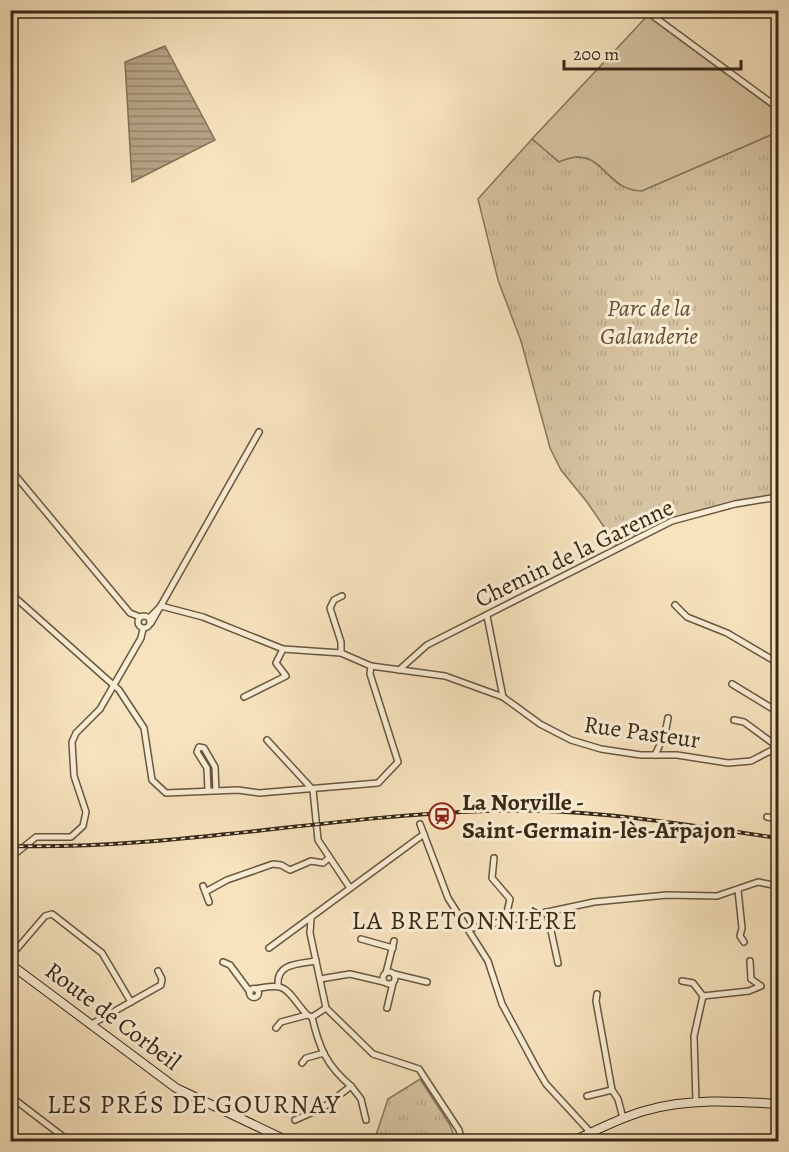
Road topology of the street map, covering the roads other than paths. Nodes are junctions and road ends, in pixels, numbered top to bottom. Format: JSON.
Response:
{"nodes":[{"id":1,"x":649,"y":12,"type":"dead end"},
{"id":2,"x":778,"y":108,"type":"edge"},
{"id":3,"x":259,"y":432,"type":"dead end"},
{"id":4,"x":10,"y":469,"type":"edge"},
{"id":5,"x":778,"y":497,"type":"edge"},
{"id":6,"x":10,"y":593,"type":"edge"},
{"id":7,"x":342,"y":596,"type":"dead end"},
{"id":8,"x":675,"y":605,"type":"dead end"},
{"id":9,"x":161,"y":606,"type":"junction"},
{"id":10,"x":487,"y":616,"type":"junction"},
{"id":11,"x":139,"y":620,"type":"junction"},
{"id":12,"x":150,"y":621,"type":"junction"},
{"id":13,"x":142,"y":628,"type":"junction"},
{"id":14,"x":283,"y":649,"type":"junction"},
{"id":15,"x":340,"y":653,"type":"junction"},
{"id":16,"x":778,"y":663,"type":"edge"},
{"id":17,"x":371,"y":666,"type":"junction"},
{"id":18,"x":399,"y":670,"type":"junction"},
{"id":19,"x":732,"y":684,"type":"dead end"},
{"id":20,"x":114,"y":686,"type":"junction"},
{"id":21,"x":244,"y":697,"type":"dead end"},
{"id":22,"x":503,"y":697,"type":"junction"},
{"id":23,"x":778,"y":712,"type":"edge"},
{"id":24,"x":668,"y":718,"type":"dead end"},
{"id":25,"x":734,"y":720,"type":"dead end"},
{"id":26,"x":267,"y":740,"type":"dead end"},
{"id":27,"x":778,"y":747,"type":"edge"},
{"id":28,"x":655,"y":755,"type":"junction"},
{"id":29,"x":313,"y":790,"type":"junction"},
{"id":30,"x":208,"y":791,"type":"junction"},
{"id":31,"x":216,"y":791,"type":"junction"},
{"id":32,"x":767,"y":817,"type":"dead end"},
{"id":33,"x":778,"y":819,"type":"edge"},
{"id":34,"x":420,"y":824,"type":"dead end"},
{"id":35,"x":424,"y":834,"type":"junction"},
{"id":36,"x":10,"y":858,"type":"edge"},
{"id":37,"x":329,"y":858,"type":"junction"},
{"id":38,"x":494,"y":858,"type":"dead end"},
{"id":39,"x":778,"y":886,"type":"edge"},
{"id":40,"x":350,"y":888,"type":"junction"},
{"id":41,"x":738,"y":890,"type":"junction"},
{"id":42,"x":209,"y":902,"type":"dead end"},
{"id":43,"x":547,"y":912,"type":"junction"},
{"id":44,"x":311,"y":918,"type":"junction"},
{"id":45,"x":505,"y":921,"type":"junction"},
{"id":46,"x":468,"y":929,"type":"junction"},
{"id":47,"x":361,"y":939,"type":"dead end"},
{"id":48,"x":394,"y":941,"type":"dead end"},
{"id":49,"x":744,"y":942,"type":"dead end"},
{"id":50,"x":269,"y":948,"type":"dead end"},
{"id":51,"x":393,"y":948,"type":"junction"},
{"id":52,"x":10,"y":957,"type":"edge"},
{"id":53,"x":316,"y":961,"type":"junction"},
{"id":54,"x":750,"y":961,"type":"dead end"},
{"id":55,"x":223,"y":962,"type":"dead end"},
{"id":56,"x":558,"y":963,"type":"dead end"},
{"id":57,"x":10,"y":964,"type":"edge"},
{"id":58,"x":158,"y":971,"type":"dead end"},
{"id":59,"x":386,"y":973,"type":"junction"},
{"id":60,"x":394,"y":974,"type":"junction"},
{"id":61,"x":320,"y":979,"type":"junction"},
{"id":62,"x":682,"y":981,"type":"dead end"},
{"id":63,"x":384,"y":982,"type":"junction"},
{"id":64,"x":427,"y":982,"type":"dead end"},
{"id":65,"x":393,"y":983,"type":"junction"},
{"id":66,"x":278,"y":984,"type":"junction"},
{"id":67,"x":597,"y":994,"type":"dead end"},
{"id":68,"x":703,"y":996,"type":"junction"},
{"id":69,"x":131,"y":1002,"type":"junction"},
{"id":70,"x":326,"y":1008,"type":"junction"},
{"id":71,"x":387,"y":1008,"type":"dead end"},
{"id":72,"x":310,"y":1016,"type":"junction"},
{"id":73,"x":90,"y":1025,"type":"junction"},
{"id":74,"x":276,"y":1028,"type":"dead end"},
{"id":75,"x":324,"y":1053,"type":"junction"},
{"id":76,"x":302,"y":1063,"type":"dead end"},
{"id":77,"x":351,"y":1086,"type":"junction"},
{"id":78,"x":612,"y":1090,"type":"junction"},
{"id":79,"x":10,"y":1096,"type":"edge"},
{"id":80,"x":587,"y":1096,"type":"dead end"},
{"id":81,"x":696,"y":1102,"type":"junction"},
{"id":82,"x":778,"y":1104,"type":"edge"},
{"id":83,"x":623,"y":1118,"type":"junction"},
{"id":84,"x":295,"y":1120,"type":"dead end"},
{"id":85,"x":366,"y":1120,"type":"dead end"},
{"id":86,"x":591,"y":1133,"type":"junction"},
{"id":87,"x":70,"y":1142,"type":"edge"},
{"id":88,"x":290,"y":1142,"type":"edge"},
{"id":89,"x":462,"y":1142,"type":"edge"},
{"id":90,"x":571,"y":1142,"type":"edge"},
{"id":91,"x":594,"y":1142,"type":"edge"}],
"edges":[{"from":1,"to":2,"type":"street"},
{"from":3,"to":9,"type":"street"},
{"from":4,"to":11,"type":"street"},
{"from":5,"to":10,"type":"street","name":"Chemin de la Garenne"},
{"from":6,"to":20,"type":"street"},
{"from":7,"to":15,"type":"street"},
{"from":8,"to":16,"type":"street"},
{"from":9,"to":12,"type":"street"},
{"from":9,"to":14,"type":"street","name":"Rue Pasteur"},
{"from":10,"to":18,"type":"street","name":"Chemin de la Garenne"},
{"from":10,"to":22,"type":"street"},
{"from":11,"to":12,"type":"street"},
{"from":11,"to":13,"type":"street"},
{"from":12,"to":13,"type":"street"},
{"from":13,"to":20,"type":"street"},
{"from":14,"to":15,"type":"street","name":"Rue Pasteur"},
{"from":14,"to":21,"type":"street"},
{"from":15,"to":17,"type":"street","name":"Rue Pasteur"},
{"from":17,"to":18,"type":"street","name":"Rue Pasteur"},
{"from":17,"to":29,"type":"street"},
{"from":18,"to":22,"type":"street","name":"Rue Pasteur"},
{"from":19,"to":23,"type":"street"},
{"from":20,"to":30,"type":"street"},
{"from":20,"to":36,"type":"street"},
{"from":22,"to":28,"type":"street","name":"Rue Pasteur"},
{"from":24,"to":28,"type":"street"},
{"from":25,"to":27,"type":"street"},
{"from":26,"to":29,"type":"street"},
{"from":27,"to":28,"type":"street","name":"Rue Pasteur"},
{"from":29,"to":31,"type":"street"},
{"from":29,"to":37,"type":"street"},
{"from":30,"to":31,"type":"street"},
{"from":30,"to":31,"type":"street"},
{"from":32,"to":33,"type":"street"},
{"from":34,"to":35,"type":"street"},
{"from":35,"to":40,"type":"street"},
{"from":35,"to":46,"type":"street"},
{"from":37,"to":40,"type":"street"},
{"from":37,"to":42,"type":"street"},
{"from":38,"to":45,"type":"street"},
{"from":39,"to":41,"type":"street"},
{"from":40,"to":44,"type":"street"},
{"from":41,"to":43,"type":"street"},
{"from":41,"to":49,"type":"street"},
{"from":43,"to":45,"type":"street"},
{"from":43,"to":56,"type":"street"},
{"from":44,"to":50,"type":"street"},
{"from":44,"to":53,"type":"street"},
{"from":45,"to":46,"type":"street"},
{"from":46,"to":86,"type":"street"},
{"from":47,"to":51,"type":"street"},
{"from":48,"to":51,"type":"street"},
{"from":51,"to":59,"type":"street"},
{"from":52,"to":69,"type":"street"},
{"from":53,"to":61,"type":"street"},
{"from":53,"to":66,"type":"street"},
{"from":54,"to":68,"type":"street"},
{"from":55,"to":66,"type":"street"},
{"from":57,"to":73,"type":"main road","name":"Route de Corbeil"},
{"from":58,"to":69,"type":"street"},
{"from":59,"to":60,"type":"street"},
{"from":59,"to":63,"type":"street"},
{"from":60,"to":64,"type":"street"},
{"from":60,"to":65,"type":"street"},
{"from":61,"to":63,"type":"street"},
{"from":61,"to":70,"type":"street"},
{"from":62,"to":68,"type":"street"},
{"from":63,"to":65,"type":"street"},
{"from":65,"to":71,"type":"street"},
{"from":66,"to":72,"type":"street"},
{"from":67,"to":78,"type":"street"},
{"from":68,"to":81,"type":"street"},
{"from":69,"to":73,"type":"street"},
{"from":70,"to":72,"type":"street"},
{"from":70,"to":89,"type":"street"},
{"from":72,"to":74,"type":"street"},
{"from":72,"to":75,"type":"street"},
{"from":73,"to":88,"type":"main road","name":"Route de Corbeil"},
{"from":75,"to":76,"type":"street"},
{"from":75,"to":77,"type":"street"},
{"from":77,"to":84,"type":"street"},
{"from":77,"to":85,"type":"street"},
{"from":78,"to":80,"type":"street"},
{"from":78,"to":83,"type":"street"},
{"from":79,"to":87,"type":"street"},
{"from":81,"to":82,"type":"main road"},
{"from":81,"to":83,"type":"main road"},
{"from":83,"to":86,"type":"main road"},
{"from":86,"to":90,"type":"main road"},
{"from":86,"to":91,"type":"main road"}]}
